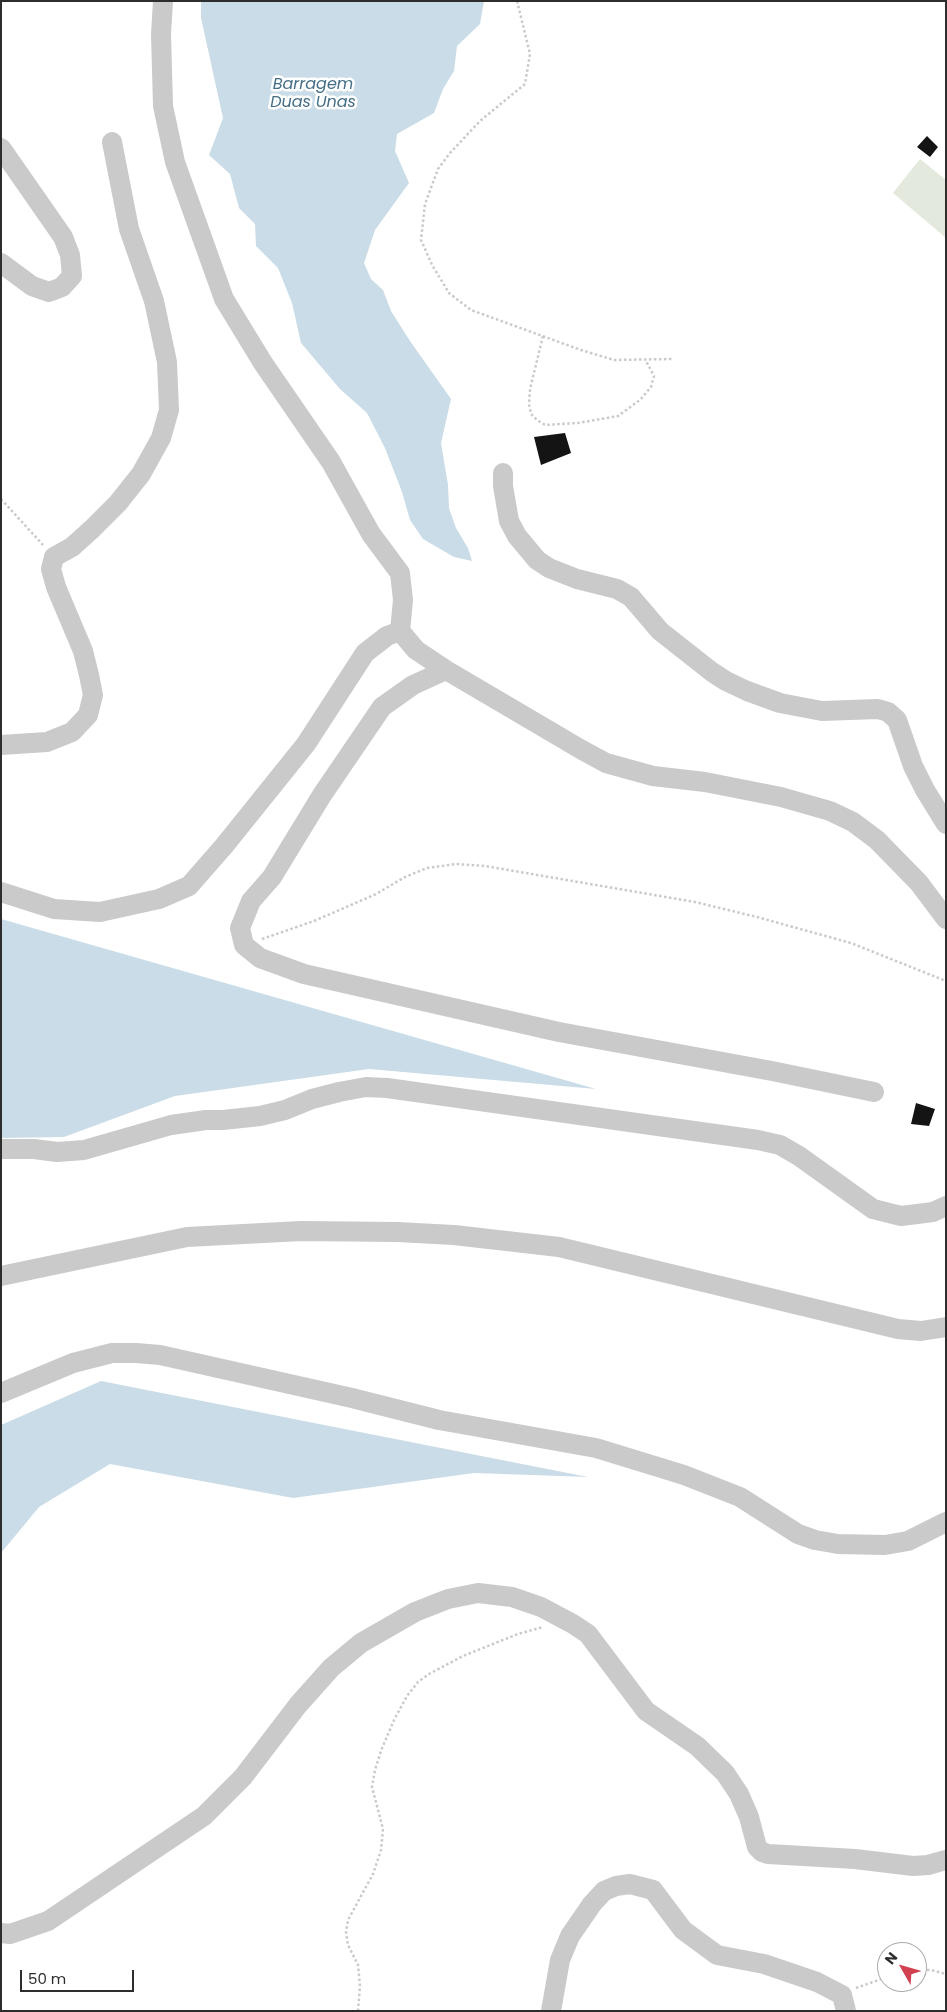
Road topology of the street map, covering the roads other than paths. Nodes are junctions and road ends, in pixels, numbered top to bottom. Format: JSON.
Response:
{"nodes":[{"id":1,"x":163,"y":1,"type":"edge"},
{"id":2,"x":112,"y":142,"type":"dead end"},
{"id":3,"x":1,"y":148,"type":"edge"},
{"id":4,"x":1,"y":263,"type":"edge"},
{"id":5,"x":503,"y":473,"type":"dead end"},
{"id":6,"x":400,"y":631,"type":"junction"},
{"id":7,"x":446,"y":670,"type":"junction"},
{"id":8,"x":1,"y":746,"type":"edge"},
{"id":9,"x":946,"y":824,"type":"edge"},
{"id":10,"x":1,"y":892,"type":"edge"},
{"id":11,"x":946,"y":919,"type":"edge"},
{"id":12,"x":874,"y":1092,"type":"dead end"},
{"id":13,"x":1,"y":1149,"type":"edge"},
{"id":14,"x":946,"y":1206,"type":"edge"},
{"id":15,"x":1,"y":1276,"type":"edge"},
{"id":16,"x":946,"y":1327,"type":"edge"},
{"id":17,"x":1,"y":1393,"type":"edge"},
{"id":18,"x":946,"y":1522,"type":"edge"},
{"id":19,"x":946,"y":1860,"type":"edge"},
{"id":20,"x":1,"y":1933,"type":"edge"},
{"id":21,"x":844,"y":2003,"type":"edge"},
{"id":22,"x":551,"y":2011,"type":"edge"}],
"edges":[{"from":1,"to":6,"type":"street"},
{"from":2,"to":8,"type":"street"},
{"from":3,"to":4,"type":"street"},
{"from":5,"to":9,"type":"street"},
{"from":6,"to":7,"type":"street"},
{"from":6,"to":10,"type":"street"},
{"from":7,"to":11,"type":"street"},
{"from":7,"to":12,"type":"street"},
{"from":13,"to":14,"type":"street"},
{"from":15,"to":16,"type":"street"},
{"from":17,"to":18,"type":"street"},
{"from":19,"to":20,"type":"street"},
{"from":21,"to":22,"type":"street"}]}
